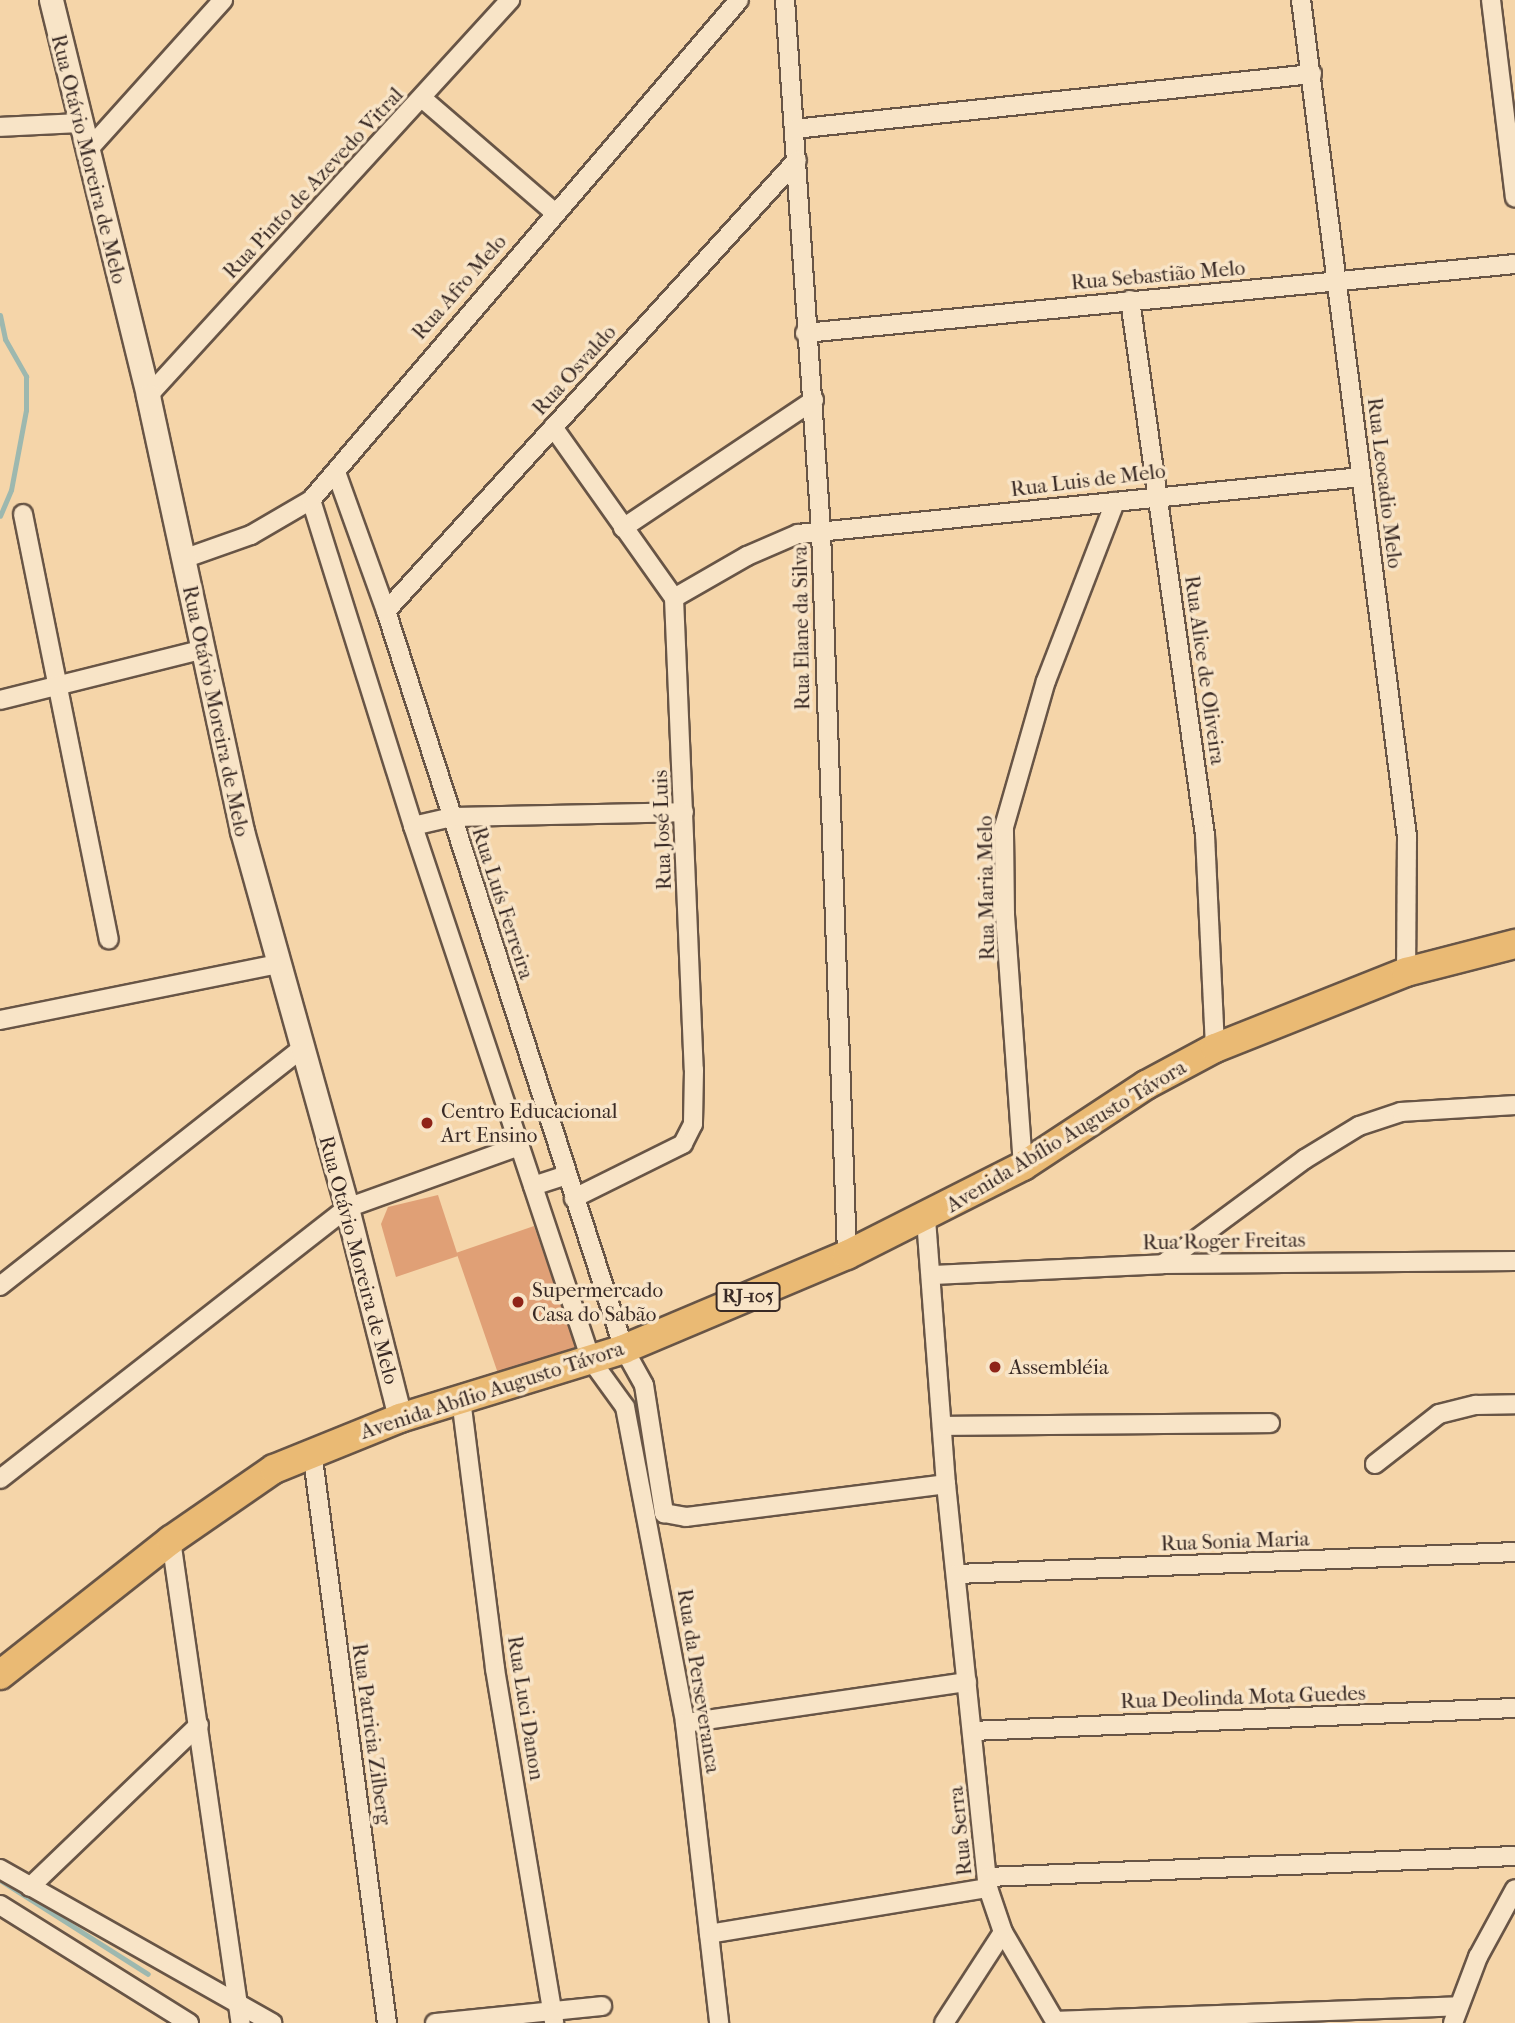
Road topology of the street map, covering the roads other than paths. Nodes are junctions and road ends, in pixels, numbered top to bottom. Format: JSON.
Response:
{"nodes":[{"id":1,"x":51,"y":0,"type":"edge"},
{"id":2,"x":223,"y":0,"type":"edge"},
{"id":3,"x":510,"y":0,"type":"edge"},
{"id":4,"x":739,"y":0,"type":"edge"},
{"id":5,"x":785,"y":0,"type":"edge"},
{"id":6,"x":1301,"y":0,"type":"edge"},
{"id":7,"x":1491,"y":0,"type":"edge"},
{"id":8,"x":1507,"y":66,"type":"edge"},
{"id":9,"x":1312,"y":74,"type":"junction"},
{"id":10,"x":422,"y":98,"type":"junction"},
{"id":11,"x":81,"y":123,"type":"junction"},
{"id":12,"x":0,"y":127,"type":"edge"},
{"id":13,"x":794,"y":129,"type":"junction"},
{"id":14,"x":88,"y":150,"type":"junction"},
{"id":15,"x":797,"y":160,"type":"junction"},
{"id":16,"x":1515,"y":198,"type":"edge"},
{"id":17,"x":554,"y":212,"type":"junction"},
{"id":18,"x":1515,"y":264,"type":"edge"},
{"id":19,"x":1337,"y":282,"type":"junction"},
{"id":20,"x":1130,"y":300,"type":"junction"},
{"id":21,"x":805,"y":334,"type":"junction"},
{"id":22,"x":148,"y":396,"type":"junction"},
{"id":23,"x":814,"y":400,"type":"junction"},
{"id":24,"x":553,"y":428,"type":"junction"},
{"id":25,"x":336,"y":472,"type":"junction"},
{"id":26,"x":1361,"y":477,"type":"junction"},
{"id":27,"x":1158,"y":494,"type":"junction"},
{"id":28,"x":310,"y":500,"type":"junction"},
{"id":29,"x":1115,"y":502,"type":"junction"},
{"id":30,"x":23,"y":514,"type":"dead end"},
{"id":31,"x":623,"y":528,"type":"junction"},
{"id":32,"x":821,"y":531,"type":"junction"},
{"id":33,"x":183,"y":559,"type":"junction"},
{"id":34,"x":674,"y":598,"type":"junction"},
{"id":35,"x":386,"y":611,"type":"junction"},
{"id":36,"x":205,"y":649,"type":"junction"},
{"id":37,"x":61,"y":687,"type":"junction"},
{"id":38,"x":0,"y":700,"type":"edge"},
{"id":39,"x":684,"y":812,"type":"junction"},
{"id":40,"x":452,"y":817,"type":"junction"},
{"id":41,"x":413,"y":826,"type":"junction"},
{"id":42,"x":109,"y":939,"type":"dead end"},
{"id":43,"x":1515,"y":944,"type":"edge"},
{"id":44,"x":277,"y":964,"type":"junction"},
{"id":45,"x":1406,"y":972,"type":"junction"},
{"id":46,"x":0,"y":1020,"type":"edge"},
{"id":47,"x":302,"y":1048,"type":"junction"},
{"id":48,"x":1215,"y":1048,"type":"junction"},
{"id":49,"x":1515,"y":1105,"type":"edge"},
{"id":50,"x":519,"y":1146,"type":"junction"},
{"id":51,"x":1023,"y":1166,"type":"junction"},
{"id":52,"x":567,"y":1175,"type":"junction"},
{"id":53,"x":533,"y":1186,"type":"junction"},
{"id":54,"x":574,"y":1198,"type":"junction"},
{"id":55,"x":348,"y":1208,"type":"junction"},
{"id":56,"x":926,"y":1219,"type":"junction"},
{"id":57,"x":847,"y":1255,"type":"junction"},
{"id":58,"x":1515,"y":1261,"type":"edge"},
{"id":59,"x":1163,"y":1264,"type":"junction"},
{"id":60,"x":933,"y":1275,"type":"junction"},
{"id":61,"x":0,"y":1286,"type":"edge"},
{"id":62,"x":624,"y":1349,"type":"junction"},
{"id":63,"x":592,"y":1360,"type":"junction"},
{"id":64,"x":461,"y":1399,"type":"junction"},
{"id":65,"x":1515,"y":1404,"type":"edge"},
{"id":66,"x":400,"y":1418,"type":"junction"},
{"id":67,"x":1270,"y":1423,"type":"dead end"},
{"id":68,"x":943,"y":1426,"type":"junction"},
{"id":69,"x":312,"y":1451,"type":"junction"},
{"id":70,"x":1375,"y":1464,"type":"dead end"},
{"id":71,"x":0,"y":1479,"type":"edge"},
{"id":72,"x":946,"y":1484,"type":"junction"},
{"id":73,"x":171,"y":1540,"type":"junction"},
{"id":74,"x":1515,"y":1552,"type":"edge"},
{"id":75,"x":956,"y":1574,"type":"junction"},
{"id":76,"x":0,"y":1675,"type":"edge"},
{"id":77,"x":967,"y":1682,"type":"junction"},
{"id":78,"x":1515,"y":1708,"type":"edge"},
{"id":79,"x":685,"y":1723,"type":"junction"},
{"id":80,"x":198,"y":1725,"type":"junction"},
{"id":81,"x":972,"y":1731,"type":"junction"},
{"id":82,"x":1515,"y":1856,"type":"edge"},
{"id":83,"x":0,"y":1869,"type":"edge"},
{"id":84,"x":988,"y":1882,"type":"junction"},
{"id":85,"x":30,"y":1887,"type":"junction"},
{"id":86,"x":1515,"y":1889,"type":"edge"},
{"id":87,"x":0,"y":1905,"type":"edge"},
{"id":88,"x":1003,"y":1932,"type":"junction"},
{"id":89,"x":709,"y":1934,"type":"junction"},
{"id":90,"x":237,"y":2002,"type":"junction"},
{"id":91,"x":602,"y":2006,"type":"dead end"},
{"id":92,"x":1455,"y":2014,"type":"edge"},
{"id":93,"x":554,"y":2019,"type":"edge"},
{"id":94,"x":1055,"y":2022,"type":"edge"},
{"id":95,"x":189,"y":2023,"type":"edge"},
{"id":96,"x":241,"y":2023,"type":"edge"},
{"id":97,"x":272,"y":2023,"type":"edge"},
{"id":98,"x":387,"y":2023,"type":"edge"},
{"id":99,"x":435,"y":2023,"type":"edge"},
{"id":100,"x":719,"y":2023,"type":"edge"},
{"id":101,"x":944,"y":2023,"type":"edge"}],
"edges":[{"from":1,"to":11,"type":"street","name":"Rua Otávio Moreira de Melo"},
{"from":2,"to":14,"type":"street"},
{"from":3,"to":10,"type":"street","name":"Rua Pinto de Azevedo Vitral"},
{"from":4,"to":17,"type":"street","name":"Rua Afro Melo"},
{"from":5,"to":13,"type":"street","name":"Rua Elane da Silva"},
{"from":6,"to":9,"type":"street","name":"Rua Leocadio Melo"},
{"from":7,"to":8,"type":"street"},
{"from":8,"to":16,"type":"street"},
{"from":9,"to":13,"type":"street"},
{"from":9,"to":19,"type":"street","name":"Rua Leocadio Melo"},
{"from":10,"to":17,"type":"street"},
{"from":10,"to":22,"type":"street","name":"Rua Pinto de Azevedo Vitral"},
{"from":11,"to":12,"type":"street"},
{"from":11,"to":14,"type":"street","name":"Rua Otávio Moreira de Melo"},
{"from":13,"to":15,"type":"street","name":"Rua Elane da Silva"},
{"from":14,"to":22,"type":"street","name":"Rua Otávio Moreira de Melo"},
{"from":15,"to":21,"type":"street","name":"Rua Elane da Silva"},
{"from":15,"to":24,"type":"street","name":"Rua Osvaldo"},
{"from":17,"to":25,"type":"street","name":"Rua Afro Melo"},
{"from":18,"to":19,"type":"street","name":"Rua Sebastião Melo"},
{"from":19,"to":20,"type":"street","name":"Rua Sebastião Melo"},
{"from":19,"to":26,"type":"street","name":"Rua Leocadio Melo"},
{"from":20,"to":21,"type":"street","name":"Rua Sebastião Melo"},
{"from":20,"to":27,"type":"street","name":"Rua Alice de Oliveira"},
{"from":21,"to":23,"type":"street","name":"Rua Elane da Silva"},
{"from":22,"to":33,"type":"street","name":"Rua Otávio Moreira de Melo"},
{"from":23,"to":31,"type":"street"},
{"from":23,"to":32,"type":"street","name":"Rua Elane da Silva"},
{"from":24,"to":31,"type":"street"},
{"from":24,"to":35,"type":"street","name":"Rua Osvaldo"},
{"from":25,"to":28,"type":"street","name":"Rua Afro Melo"},
{"from":25,"to":35,"type":"street","name":"Rua Luís Ferreira"},
{"from":26,"to":27,"type":"street","name":"Rua Luis de Melo"},
{"from":26,"to":45,"type":"street","name":"Rua Leocadio Melo"},
{"from":27,"to":29,"type":"street","name":"Rua Luis de Melo"},
{"from":27,"to":48,"type":"street","name":"Rua Alice de Oliveira"},
{"from":28,"to":33,"type":"street","name":"Rua Afro Melo"},
{"from":28,"to":41,"type":"street"},
{"from":29,"to":32,"type":"street","name":"Rua Luis de Melo"},
{"from":29,"to":51,"type":"street","name":"Rua Maria Melo"},
{"from":30,"to":37,"type":"street"},
{"from":31,"to":34,"type":"street"},
{"from":32,"to":34,"type":"street","name":"Rua Luis de Melo"},
{"from":32,"to":57,"type":"street","name":"Rua Elane da Silva"},
{"from":33,"to":36,"type":"street","name":"Rua Otávio Moreira de Melo"},
{"from":34,"to":39,"type":"street","name":"Rua José Luis"},
{"from":35,"to":40,"type":"street","name":"Rua Luís Ferreira"},
{"from":36,"to":37,"type":"street"},
{"from":36,"to":44,"type":"street","name":"Rua Otávio Moreira de Melo"},
{"from":37,"to":38,"type":"street"},
{"from":37,"to":42,"type":"street"},
{"from":39,"to":40,"type":"street"},
{"from":39,"to":54,"type":"street","name":"Rua José Luis"},
{"from":40,"to":41,"type":"street"},
{"from":40,"to":52,"type":"street","name":"Rua Luís Ferreira"},
{"from":41,"to":50,"type":"street"},
{"from":43,"to":45,"type":"main road","name":"Avenida Abílio Augusto Távora","number":"RJ-105"},
{"from":44,"to":46,"type":"street"},
{"from":44,"to":47,"type":"street","name":"Rua Otávio Moreira de Melo"},
{"from":45,"to":48,"type":"main road","name":"Avenida Abílio Augusto Távora","number":"RJ-105"},
{"from":47,"to":55,"type":"street","name":"Rua Otávio Moreira de Melo"},
{"from":47,"to":61,"type":"street"},
{"from":48,"to":51,"type":"main road","name":"Avenida Abílio Augusto Távora","number":"RJ-105"},
{"from":49,"to":59,"type":"street"},
{"from":50,"to":53,"type":"street"},
{"from":50,"to":55,"type":"street"},
{"from":51,"to":56,"type":"main road","name":"Avenida Abílio Augusto Távora","number":"RJ-105"},
{"from":52,"to":53,"type":"street"},
{"from":52,"to":54,"type":"street","name":"Rua Luís Ferreira"},
{"from":53,"to":63,"type":"street"},
{"from":54,"to":62,"type":"street","name":"Rua Luís Ferreira"},
{"from":55,"to":66,"type":"street","name":"Rua Otávio Moreira de Melo"},
{"from":55,"to":71,"type":"street"},
{"from":56,"to":57,"type":"main road","name":"Avenida Abílio Augusto Távora","number":"RJ-105"},
{"from":56,"to":60,"type":"street","name":"Rua Serra"},
{"from":57,"to":62,"type":"main road","name":"Avenida Abílio Augusto Távora","number":"RJ-105"},
{"from":58,"to":59,"type":"street","name":"Rua Roger Freitas"},
{"from":59,"to":60,"type":"street","name":"Rua Roger Freitas"},
{"from":60,"to":68,"type":"street","name":"Rua Serra"},
{"from":62,"to":63,"type":"main road","name":"Avenida Abílio Augusto Távora","number":"RJ-105"},
{"from":62,"to":72,"type":"street","name":"Rua Luís Ferreira"},
{"from":63,"to":64,"type":"main road","name":"Avenida Abílio Augusto Távora","number":"RJ-105"},
{"from":63,"to":79,"type":"street","name":"Rua da Perseveranca"},
{"from":64,"to":66,"type":"main road","name":"Avenida Abílio Augusto Távora","number":"RJ-105"},
{"from":64,"to":93,"type":"street","name":"Rua Luci Danon"},
{"from":65,"to":70,"type":"street"},
{"from":66,"to":69,"type":"main road","name":"Avenida Abílio Augusto Távora","number":"RJ-105"},
{"from":67,"to":68,"type":"street"},
{"from":68,"to":72,"type":"street","name":"Rua Serra"},
{"from":69,"to":73,"type":"main road","name":"Avenida Abílio Augusto Távora","number":"RJ-105"},
{"from":69,"to":98,"type":"street","name":"Rua Patricia Zilberg"},
{"from":72,"to":75,"type":"street","name":"Rua Serra"},
{"from":73,"to":76,"type":"main road","name":"Avenida Abílio Augusto Távora","number":"RJ-105"},
{"from":73,"to":80,"type":"street"},
{"from":74,"to":75,"type":"street","name":"Rua Sonia Maria"},
{"from":75,"to":77,"type":"street","name":"Rua Serra"},
{"from":77,"to":79,"type":"street"},
{"from":77,"to":81,"type":"street","name":"Rua Serra"},
{"from":78,"to":81,"type":"street","name":"Rua Deolinda Mota Guedes"},
{"from":79,"to":89,"type":"street","name":"Rua da Perseveranca"},
{"from":80,"to":85,"type":"street"},
{"from":80,"to":90,"type":"street"},
{"from":81,"to":84,"type":"street","name":"Rua Serra"},
{"from":82,"to":84,"type":"street"},
{"from":83,"to":85,"type":"street"},
{"from":84,"to":88,"type":"street","name":"Rua Serra"},
{"from":84,"to":89,"type":"street"},
{"from":85,"to":90,"type":"street"},
{"from":86,"to":92,"type":"street"},
{"from":87,"to":95,"type":"street"},
{"from":88,"to":94,"type":"street","name":"Rua Serra"},
{"from":88,"to":101,"type":"street"},
{"from":89,"to":100,"type":"street","name":"Rua da Perseveranca"},
{"from":90,"to":96,"type":"street"},
{"from":90,"to":97,"type":"street"},
{"from":91,"to":93,"type":"street"},
{"from":92,"to":94,"type":"street","name":"Rua Serra"},
{"from":93,"to":99,"type":"street"}]}
